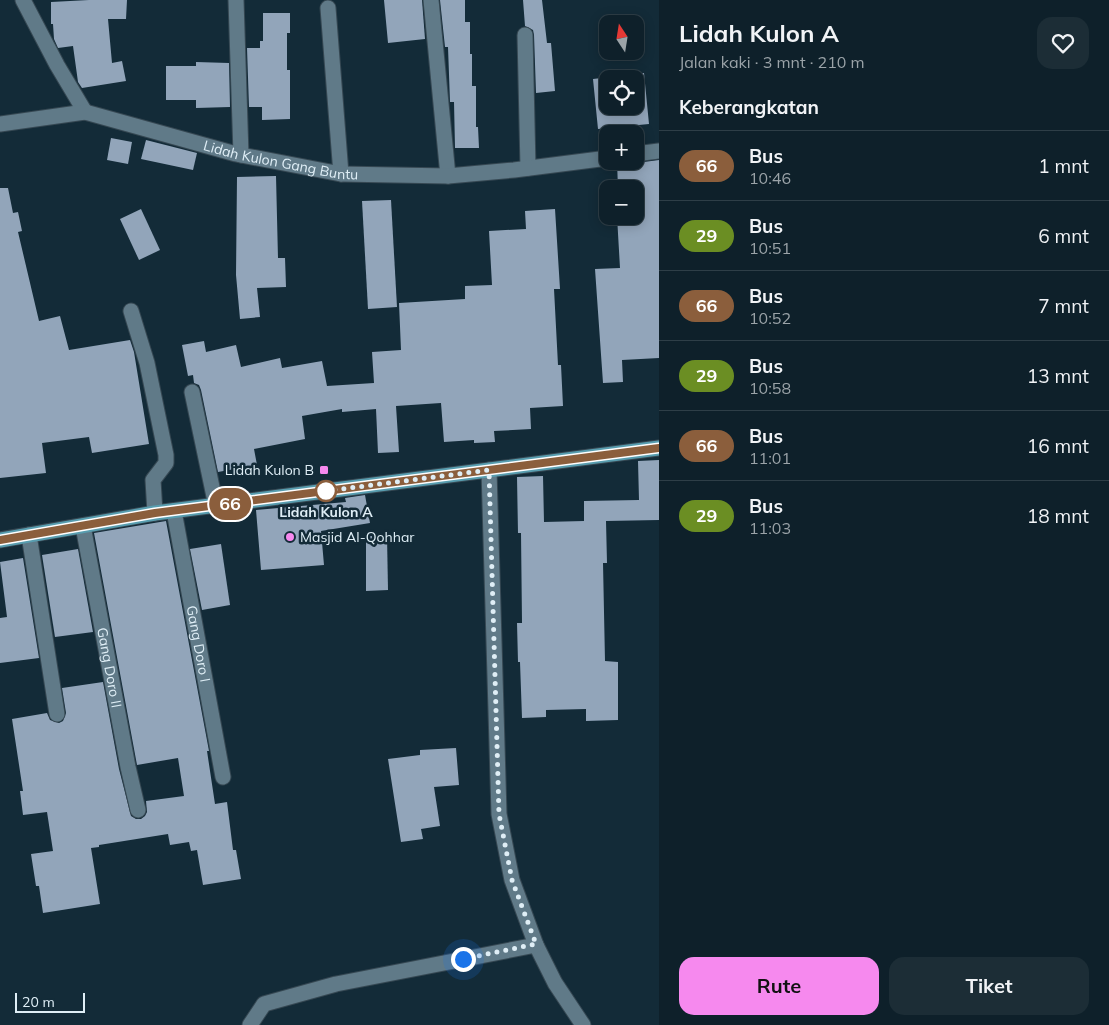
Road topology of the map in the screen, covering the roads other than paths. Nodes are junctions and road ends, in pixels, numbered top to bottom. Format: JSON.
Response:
{"nodes":[{"id":1,"x":236,"y":0,"type":"edge"},
{"id":2,"x":431,"y":0,"type":"edge"},
{"id":3,"x":25,"y":1,"type":"edge"},
{"id":4,"x":328,"y":8,"type":"dead end"},
{"id":5,"x":525,"y":35,"type":"dead end"},
{"id":6,"x":85,"y":112,"type":"junction"},
{"id":7,"x":0,"y":124,"type":"edge"},
{"id":8,"x":659,"y":151,"type":"edge"},
{"id":9,"x":644,"y":153,"type":"edge"},
{"id":10,"x":241,"y":155,"type":"junction"},
{"id":11,"x":599,"y":159,"type":"edge"},
{"id":12,"x":528,"y":168,"type":"junction"},
{"id":13,"x":341,"y":174,"type":"junction"},
{"id":14,"x":448,"y":176,"type":"junction"},
{"id":15,"x":131,"y":311,"type":"dead end"},
{"id":16,"x":192,"y":392,"type":"dead end"},
{"id":17,"x":659,"y":448,"type":"edge"},
{"id":18,"x":489,"y":470,"type":"junction"},
{"id":19,"x":216,"y":506,"type":"junction"},
{"id":20,"x":174,"y":511,"type":"junction"},
{"id":21,"x":155,"y":513,"type":"junction"},
{"id":22,"x":83,"y":526,"type":"junction"},
{"id":23,"x":29,"y":535,"type":"junction"},
{"id":24,"x":0,"y":540,"type":"edge"},
{"id":25,"x":57,"y":714,"type":"dead end"},
{"id":26,"x":223,"y":777,"type":"dead end"},
{"id":27,"x":138,"y":810,"type":"dead end"},
{"id":28,"x":536,"y":944,"type":"junction"},
{"id":29,"x":250,"y":1025,"type":"edge"},
{"id":30,"x":583,"y":1025,"type":"edge"}],
"edges":[{"from":1,"to":10,"type":"street"},
{"from":2,"to":14,"type":"street"},
{"from":3,"to":6,"type":"street"},
{"from":4,"to":13,"type":"street"},
{"from":5,"to":12,"type":"street"},
{"from":6,"to":7,"type":"street"},
{"from":6,"to":10,"type":"street","name":"Lidah Kulon Gang Buntu"},
{"from":8,"to":9,"type":"street"},
{"from":10,"to":13,"type":"street","name":"Lidah Kulon Gang Buntu"},
{"from":11,"to":12,"type":"street","name":"Lidah Kulon Gang Buntu"},
{"from":12,"to":14,"type":"street","name":"Lidah Kulon Gang Buntu"},
{"from":13,"to":14,"type":"street","name":"Lidah Kulon Gang Buntu"},
{"from":15,"to":21,"type":"street"},
{"from":16,"to":19,"type":"street"},
{"from":17,"to":18,"type":"main road"},
{"from":18,"to":19,"type":"main road"},
{"from":18,"to":28,"type":"street"},
{"from":19,"to":20,"type":"main road"},
{"from":20,"to":21,"type":"main road"},
{"from":20,"to":26,"type":"street","name":"Gang Doro I"},
{"from":21,"to":22,"type":"main road"},
{"from":22,"to":23,"type":"main road"},
{"from":22,"to":27,"type":"street","name":"Gang Doro II"},
{"from":23,"to":24,"type":"main road"},
{"from":23,"to":25,"type":"street"},
{"from":28,"to":29,"type":"street"},
{"from":28,"to":30,"type":"street"}]}
